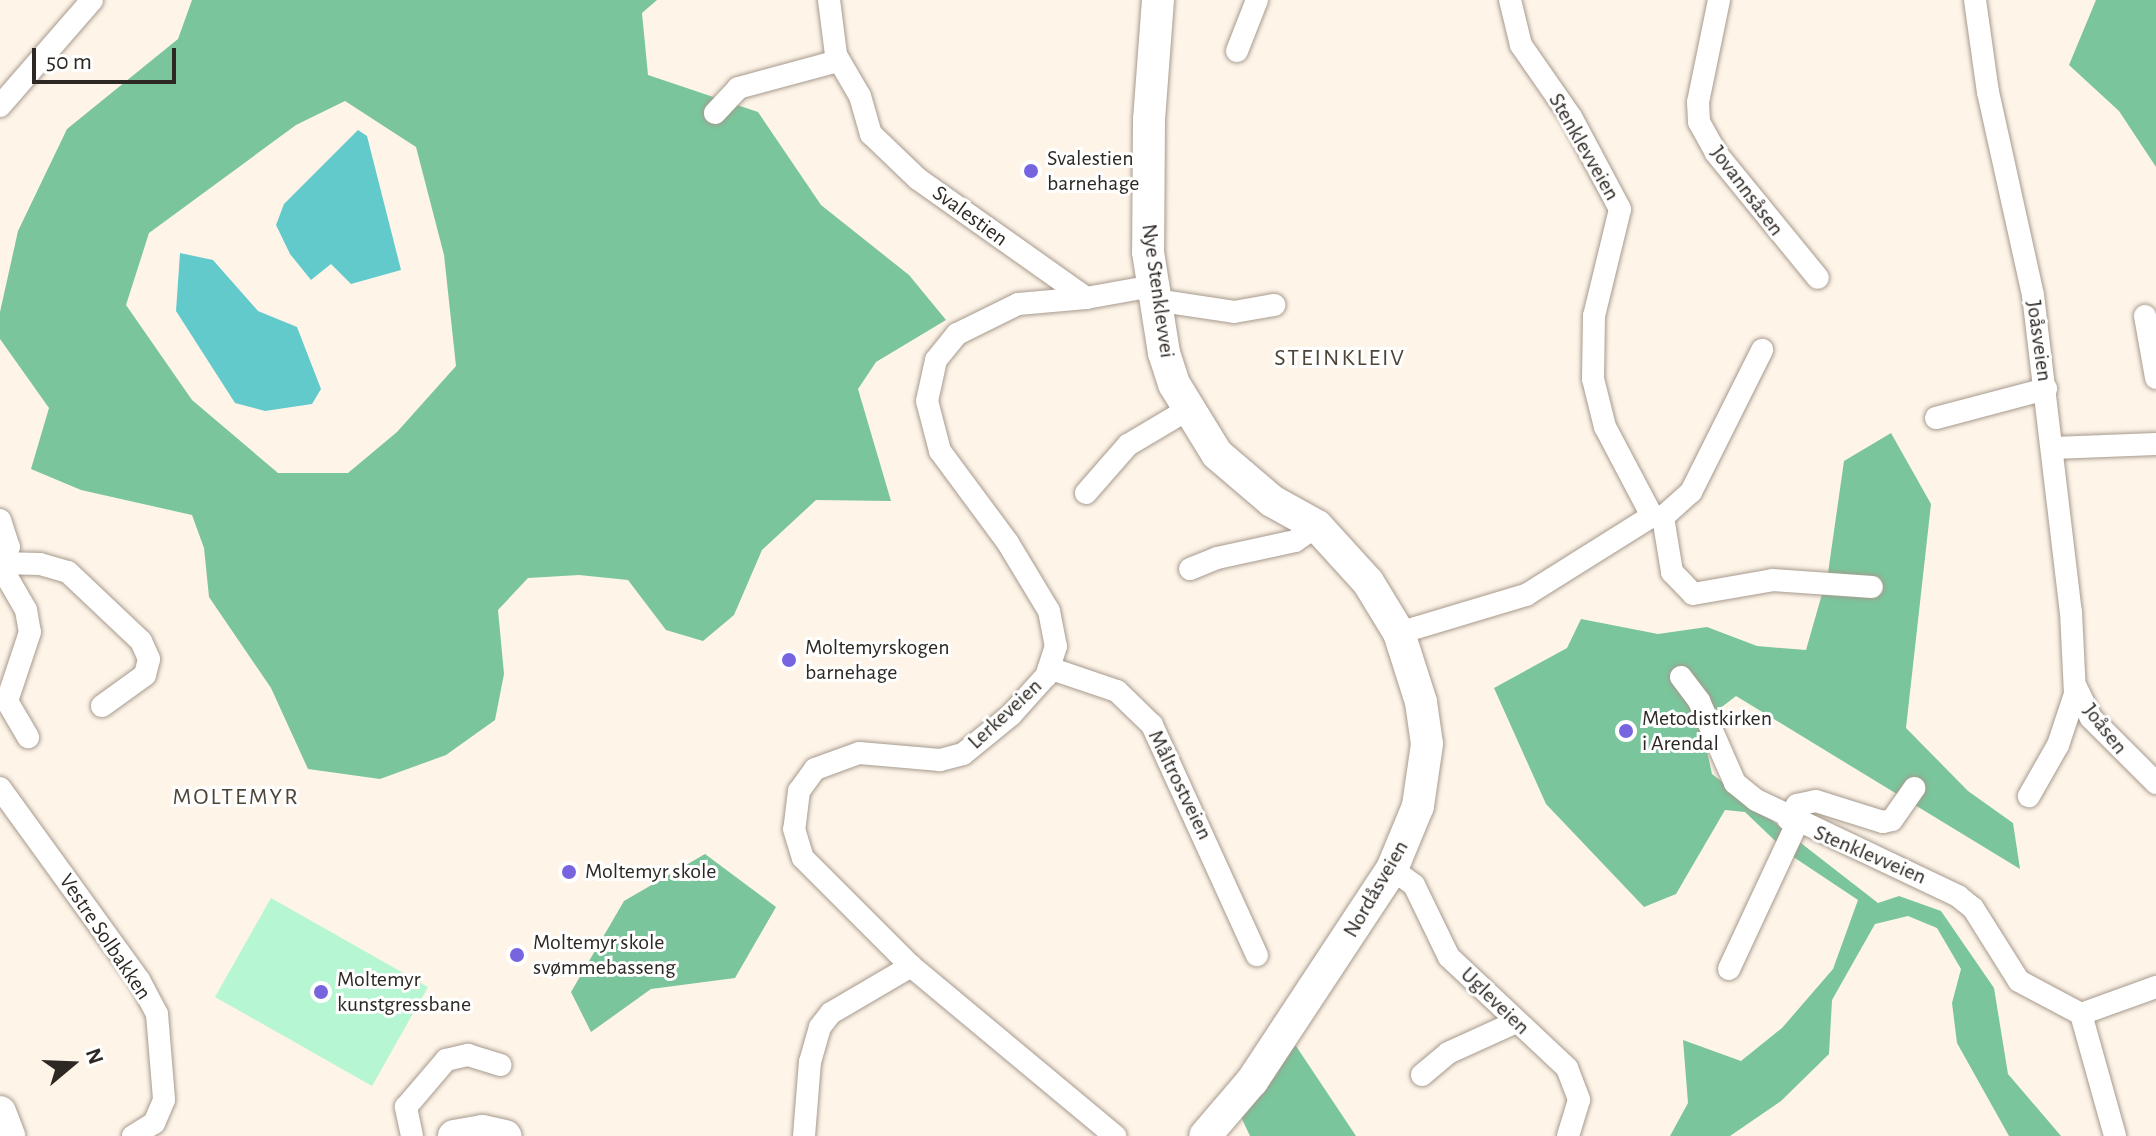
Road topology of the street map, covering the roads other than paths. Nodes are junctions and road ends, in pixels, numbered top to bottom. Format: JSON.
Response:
{"nodes":[{"id":1,"x":92,"y":0,"type":"edge"},
{"id":2,"x":829,"y":0,"type":"edge"},
{"id":3,"x":1158,"y":0,"type":"edge"},
{"id":4,"x":1257,"y":0,"type":"edge"},
{"id":5,"x":1510,"y":0,"type":"edge"},
{"id":6,"x":1719,"y":0,"type":"edge"},
{"id":7,"x":1975,"y":0,"type":"edge"},
{"id":8,"x":1237,"y":51,"type":"dead end"},
{"id":9,"x":838,"y":61,"type":"junction"},
{"id":10,"x":0,"y":106,"type":"edge"},
{"id":11,"x":715,"y":113,"type":"dead end"},
{"id":12,"x":1818,"y":278,"type":"dead end"},
{"id":13,"x":1154,"y":293,"type":"junction"},
{"id":14,"x":1086,"y":298,"type":"junction"},
{"id":15,"x":1274,"y":305,"type":"dead end"},
{"id":16,"x":2145,"y":316,"type":"dead end"},
{"id":17,"x":1762,"y":350,"type":"dead end"},
{"id":18,"x":2156,"y":378,"type":"edge"},
{"id":19,"x":2046,"y":389,"type":"junction"},
{"id":20,"x":1187,"y":410,"type":"junction"},
{"id":21,"x":1936,"y":418,"type":"dead end"},
{"id":22,"x":2156,"y":444,"type":"edge"},
{"id":23,"x":2053,"y":448,"type":"junction"},
{"id":24,"x":1086,"y":493,"type":"dead end"},
{"id":25,"x":1657,"y":516,"type":"junction"},
{"id":26,"x":0,"y":520,"type":"edge"},
{"id":27,"x":1317,"y":526,"type":"junction"},
{"id":28,"x":0,"y":563,"type":"edge"},
{"id":29,"x":1190,"y":569,"type":"dead end"},
{"id":30,"x":1872,"y":587,"type":"dead end"},
{"id":31,"x":1399,"y":633,"type":"junction"},
{"id":32,"x":1049,"y":668,"type":"junction"},
{"id":33,"x":1681,"y":677,"type":"dead end"},
{"id":34,"x":2076,"y":687,"type":"junction"},
{"id":35,"x":102,"y":706,"type":"dead end"},
{"id":36,"x":28,"y":737,"type":"dead end"},
{"id":37,"x":2156,"y":783,"type":"edge"},
{"id":38,"x":0,"y":788,"type":"edge"},
{"id":39,"x":1914,"y":788,"type":"dead end"},
{"id":40,"x":2029,"y":796,"type":"dead end"},
{"id":41,"x":1792,"y":821,"type":"junction"},
{"id":42,"x":1392,"y":869,"type":"junction"},
{"id":43,"x":1257,"y":955,"type":"dead end"},
{"id":44,"x":911,"y":966,"type":"junction"},
{"id":45,"x":1729,"y":969,"type":"dead end"},
{"id":46,"x":2156,"y":987,"type":"edge"},
{"id":47,"x":2081,"y":1014,"type":"junction"},
{"id":48,"x":1516,"y":1022,"type":"junction"},
{"id":49,"x":501,"y":1065,"type":"dead end"},
{"id":50,"x":1422,"y":1075,"type":"dead end"},
{"id":51,"x":0,"y":1112,"type":"edge"},
{"id":52,"x":9,"y":1136,"type":"edge"},
{"id":53,"x":133,"y":1136,"type":"edge"},
{"id":54,"x":412,"y":1136,"type":"edge"},
{"id":55,"x":804,"y":1136,"type":"edge"},
{"id":56,"x":1115,"y":1136,"type":"edge"},
{"id":57,"x":1205,"y":1136,"type":"edge"},
{"id":58,"x":1568,"y":1136,"type":"edge"},
{"id":59,"x":2115,"y":1136,"type":"edge"}],
"edges":[{"from":1,"to":10,"type":"street"},
{"from":2,"to":9,"type":"street"},
{"from":3,"to":13,"type":"main road","name":"Nye Stenklevvei"},
{"from":4,"to":8,"type":"street"},
{"from":5,"to":25,"type":"street","name":"Stenklevveien"},
{"from":6,"to":12,"type":"street","name":"Jovannsåsen"},
{"from":7,"to":19,"type":"street","name":"Joåsveien"},
{"from":9,"to":11,"type":"street"},
{"from":9,"to":14,"type":"street","name":"Svalestien"},
{"from":13,"to":14,"type":"street"},
{"from":13,"to":15,"type":"street"},
{"from":13,"to":20,"type":"main road","name":"Nye Stenklevvei"},
{"from":14,"to":32,"type":"street","name":"Lerkeveien"},
{"from":16,"to":18,"type":"street"},
{"from":17,"to":25,"type":"street"},
{"from":19,"to":21,"type":"street"},
{"from":19,"to":23,"type":"street","name":"Joåsveien"},
{"from":20,"to":24,"type":"street"},
{"from":20,"to":27,"type":"main road","name":"Nye Stenklevvei"},
{"from":22,"to":23,"type":"street"},
{"from":23,"to":34,"type":"street","name":"Joåsveien"},
{"from":25,"to":30,"type":"street","name":"Stenklevveien"},
{"from":25,"to":31,"type":"street"},
{"from":26,"to":28,"type":"street"},
{"from":27,"to":29,"type":"street"},
{"from":27,"to":31,"type":"main road","name":"Nye Stenklevvei"},
{"from":28,"to":35,"type":"street"},
{"from":28,"to":36,"type":"street"},
{"from":31,"to":42,"type":"main road","name":"Nordåsveien"},
{"from":32,"to":43,"type":"street","name":"Måltrostveien"},
{"from":32,"to":44,"type":"street","name":"Lerkeveien"},
{"from":33,"to":41,"type":"street","name":"Stenklevveien"},
{"from":34,"to":37,"type":"street","name":"Joåsen"},
{"from":34,"to":40,"type":"street","name":"Joåsen"},
{"from":38,"to":53,"type":"street","name":"Vestre Solbakken"},
{"from":39,"to":41,"type":"street"},
{"from":41,"to":45,"type":"street"},
{"from":41,"to":47,"type":"street","name":"Stenklevveien"},
{"from":42,"to":48,"type":"street","name":"Ugleveien"},
{"from":42,"to":57,"type":"main road","name":"Nordåsveien"},
{"from":44,"to":55,"type":"street"},
{"from":44,"to":56,"type":"street","name":"Lerkeveien"},
{"from":46,"to":47,"type":"street"},
{"from":47,"to":59,"type":"street"},
{"from":48,"to":50,"type":"street"},
{"from":48,"to":58,"type":"street","name":"Ugleveien"},
{"from":49,"to":54,"type":"street"},
{"from":51,"to":52,"type":"main road"}]}
